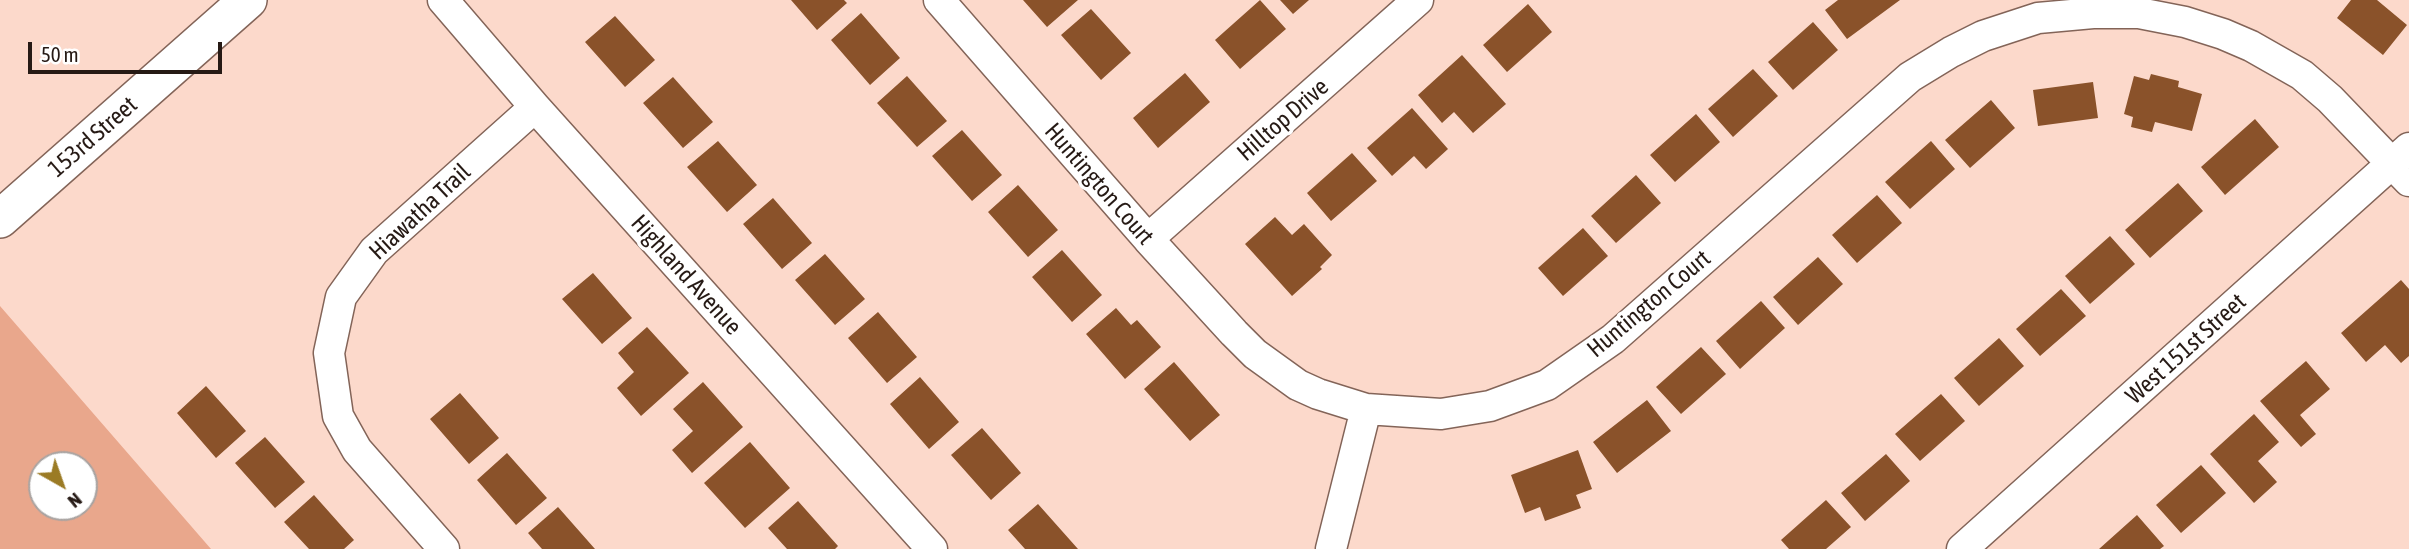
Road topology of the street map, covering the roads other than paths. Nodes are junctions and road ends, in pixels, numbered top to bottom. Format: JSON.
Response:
{"nodes":[{"id":1,"x":248,"y":0,"type":"edge"},
{"id":2,"x":443,"y":0,"type":"edge"},
{"id":3,"x":939,"y":0,"type":"edge"},
{"id":4,"x":1419,"y":0,"type":"edge"},
{"id":5,"x":2187,"y":11,"type":"edge"},
{"id":6,"x":535,"y":107,"type":"junction"},
{"id":7,"x":2404,"y":164,"type":"edge"},
{"id":8,"x":0,"y":219,"type":"edge"},
{"id":9,"x":1148,"y":239,"type":"junction"},
{"id":10,"x":1366,"y":410,"type":"junction"},
{"id":11,"x":444,"y":549,"type":"edge"},
{"id":12,"x":932,"y":549,"type":"edge"},
{"id":13,"x":1331,"y":549,"type":"edge"},
{"id":14,"x":1962,"y":549,"type":"edge"}],
"edges":[{"from":1,"to":8,"type":"street","name":"153rd Street"},
{"from":2,"to":6,"type":"street","name":"Highland Avenue"},
{"from":3,"to":9,"type":"street","name":"Huntington Court"},
{"from":4,"to":9,"type":"street","name":"Hilltop Drive"},
{"from":5,"to":7,"type":"street","name":"Huntington Court"},
{"from":5,"to":10,"type":"street","name":"Huntington Court"},
{"from":6,"to":11,"type":"street","name":"Hiawatha Trail"},
{"from":6,"to":12,"type":"street","name":"Highland Avenue"},
{"from":7,"to":14,"type":"street","name":"West 151st Street"},
{"from":9,"to":10,"type":"street","name":"Huntington Court"},
{"from":10,"to":13,"type":"street"}]}
